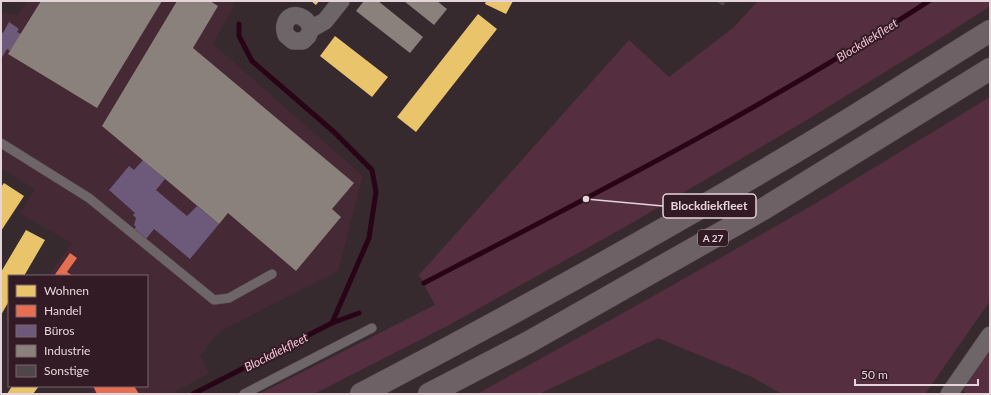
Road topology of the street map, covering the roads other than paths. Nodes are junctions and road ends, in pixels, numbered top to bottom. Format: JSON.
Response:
{"nodes":[{"id":1,"x":341,"y":1,"type":"edge"},
{"id":2,"x":311,"y":29,"type":"dead end"},
{"id":3,"x":990,"y":31,"type":"edge"},
{"id":4,"x":990,"y":69,"type":"edge"},
{"id":5,"x":1,"y":143,"type":"edge"},
{"id":6,"x":272,"y":274,"type":"dead end"},
{"id":7,"x":372,"y":328,"type":"dead end"},
{"id":8,"x":990,"y":335,"type":"edge"},
{"id":9,"x":244,"y":394,"type":"edge"},
{"id":10,"x":361,"y":394,"type":"edge"},
{"id":11,"x":429,"y":394,"type":"edge"},
{"id":12,"x":949,"y":394,"type":"edge"}],
"edges":[{"from":1,"to":2,"type":"street"},
{"from":3,"to":10,"type":"highway"},
{"from":4,"to":11,"type":"highway","number":"A 27"},
{"from":5,"to":6,"type":"lane"},
{"from":7,"to":9,"type":"lane"},
{"from":8,"to":12,"type":"street"}]}
